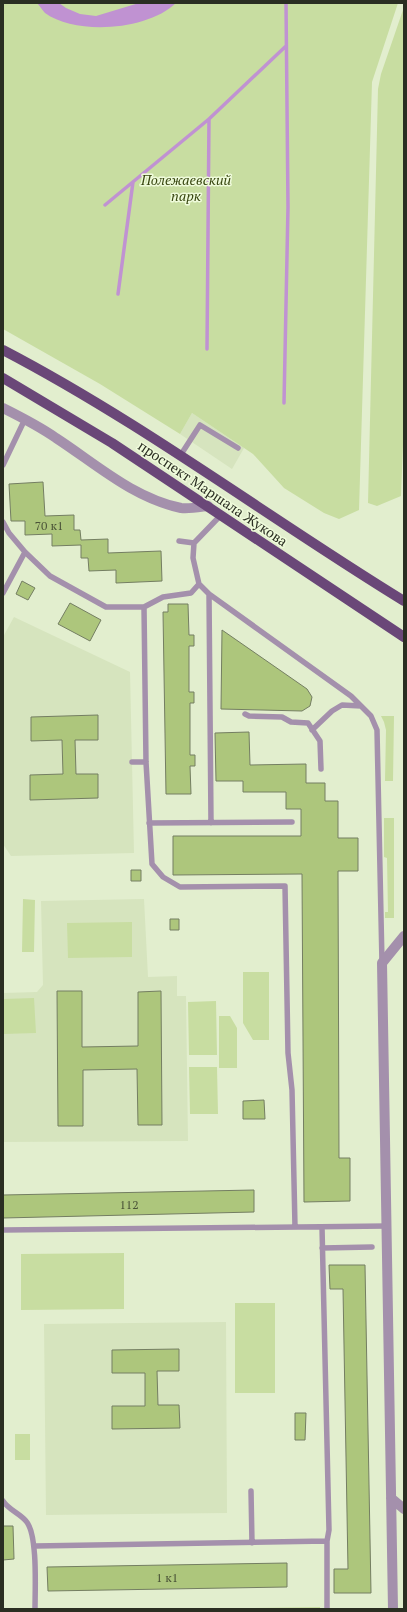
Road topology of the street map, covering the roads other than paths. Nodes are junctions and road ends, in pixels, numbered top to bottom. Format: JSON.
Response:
{"nodes":[{"id":1,"x":3,"y":350,"type":"edge"},
{"id":2,"x":3,"y":378,"type":"edge"},
{"id":3,"x":3,"y":408,"type":"edge"},
{"id":4,"x":25,"y":419,"type":"junction"},
{"id":5,"x":238,"y":448,"type":"dead end"},
{"id":6,"x":180,"y":456,"type":"junction"},
{"id":7,"x":3,"y":465,"type":"edge"},
{"id":8,"x":208,"y":506,"type":"junction"},
{"id":9,"x":221,"y":515,"type":"junction"},
{"id":10,"x":3,"y":522,"type":"edge"},
{"id":11,"x":179,"y":541,"type":"dead end"},
{"id":12,"x":194,"y":544,"type":"junction"},
{"id":13,"x":25,"y":552,"type":"junction"},
{"id":14,"x":199,"y":584,"type":"junction"},
{"id":15,"x":3,"y":593,"type":"edge"},
{"id":16,"x":209,"y":594,"type":"junction"},
{"id":17,"x":404,"y":602,"type":"edge"},
{"id":18,"x":144,"y":607,"type":"junction"},
{"id":19,"x":404,"y":637,"type":"edge"},
{"id":20,"x":362,"y":706,"type":"junction"},
{"id":21,"x":246,"y":714,"type":"dead end"},
{"id":22,"x":312,"y":730,"type":"junction"},
{"id":23,"x":132,"y":762,"type":"dead end"},
{"id":24,"x":146,"y":762,"type":"junction"},
{"id":25,"x":321,"y":769,"type":"dead end"},
{"id":26,"x":211,"y":822,"type":"junction"},
{"id":27,"x":292,"y":822,"type":"dead end"},
{"id":28,"x":149,"y":823,"type":"junction"},
{"id":29,"x":404,"y":936,"type":"edge"},
{"id":30,"x":382,"y":963,"type":"junction"},
{"id":31,"x":387,"y":1226,"type":"junction"},
{"id":32,"x":295,"y":1227,"type":"junction"},
{"id":33,"x":322,"y":1227,"type":"junction"},
{"id":34,"x":3,"y":1230,"type":"edge"},
{"id":35,"x":372,"y":1247,"type":"dead end"},
{"id":36,"x":322,"y":1248,"type":"junction"},
{"id":37,"x":251,"y":1491,"type":"dead end"},
{"id":38,"x":391,"y":1498,"type":"junction"},
{"id":39,"x":3,"y":1502,"type":"edge"},
{"id":40,"x":404,"y":1508,"type":"edge"},
{"id":41,"x":327,"y":1542,"type":"junction"},
{"id":42,"x":252,"y":1543,"type":"junction"},
{"id":43,"x":35,"y":1546,"type":"junction"},
{"id":44,"x":35,"y":1609,"type":"edge"},
{"id":45,"x":327,"y":1609,"type":"edge"},
{"id":46,"x":393,"y":1609,"type":"edge"}],
"edges":[{"from":1,"to":6,"type":"main road","name":"проспект Маршала Жукова"},
{"from":2,"to":8,"type":"main road","name":"проспект Маршала Жукова"},
{"from":3,"to":4,"type":"street"},
{"from":4,"to":7,"type":"lane"},
{"from":4,"to":8,"type":"street"},
{"from":5,"to":6,"type":"lane"},
{"from":6,"to":17,"type":"main road","name":"проспект Маршала Жукова"},
{"from":8,"to":9,"type":"main road","name":"проспект Маршала Жукова"},
{"from":9,"to":12,"type":"lane"},
{"from":9,"to":19,"type":"main road","name":"проспект Маршала Жукова"},
{"from":10,"to":13,"type":"lane"},
{"from":11,"to":12,"type":"lane"},
{"from":12,"to":14,"type":"lane"},
{"from":13,"to":15,"type":"lane"},
{"from":13,"to":18,"type":"lane"},
{"from":14,"to":16,"type":"lane"},
{"from":14,"to":18,"type":"lane"},
{"from":16,"to":20,"type":"lane"},
{"from":16,"to":26,"type":"lane"},
{"from":18,"to":24,"type":"lane"},
{"from":20,"to":22,"type":"lane"},
{"from":20,"to":30,"type":"lane"},
{"from":21,"to":22,"type":"lane"},
{"from":22,"to":25,"type":"lane"},
{"from":23,"to":24,"type":"lane"},
{"from":24,"to":28,"type":"lane"},
{"from":26,"to":27,"type":"lane"},
{"from":26,"to":28,"type":"lane"},
{"from":28,"to":32,"type":"lane"},
{"from":29,"to":30,"type":"street"},
{"from":30,"to":31,"type":"street"},
{"from":31,"to":33,"type":"lane"},
{"from":31,"to":38,"type":"street"},
{"from":32,"to":33,"type":"lane"},
{"from":32,"to":34,"type":"lane"},
{"from":33,"to":36,"type":"lane"},
{"from":35,"to":36,"type":"lane"},
{"from":36,"to":41,"type":"lane"},
{"from":37,"to":42,"type":"lane"},
{"from":38,"to":40,"type":"street"},
{"from":38,"to":46,"type":"street"},
{"from":39,"to":43,"type":"lane"},
{"from":41,"to":42,"type":"lane"},
{"from":41,"to":45,"type":"lane"},
{"from":42,"to":43,"type":"lane"},
{"from":43,"to":44,"type":"lane"}]}
